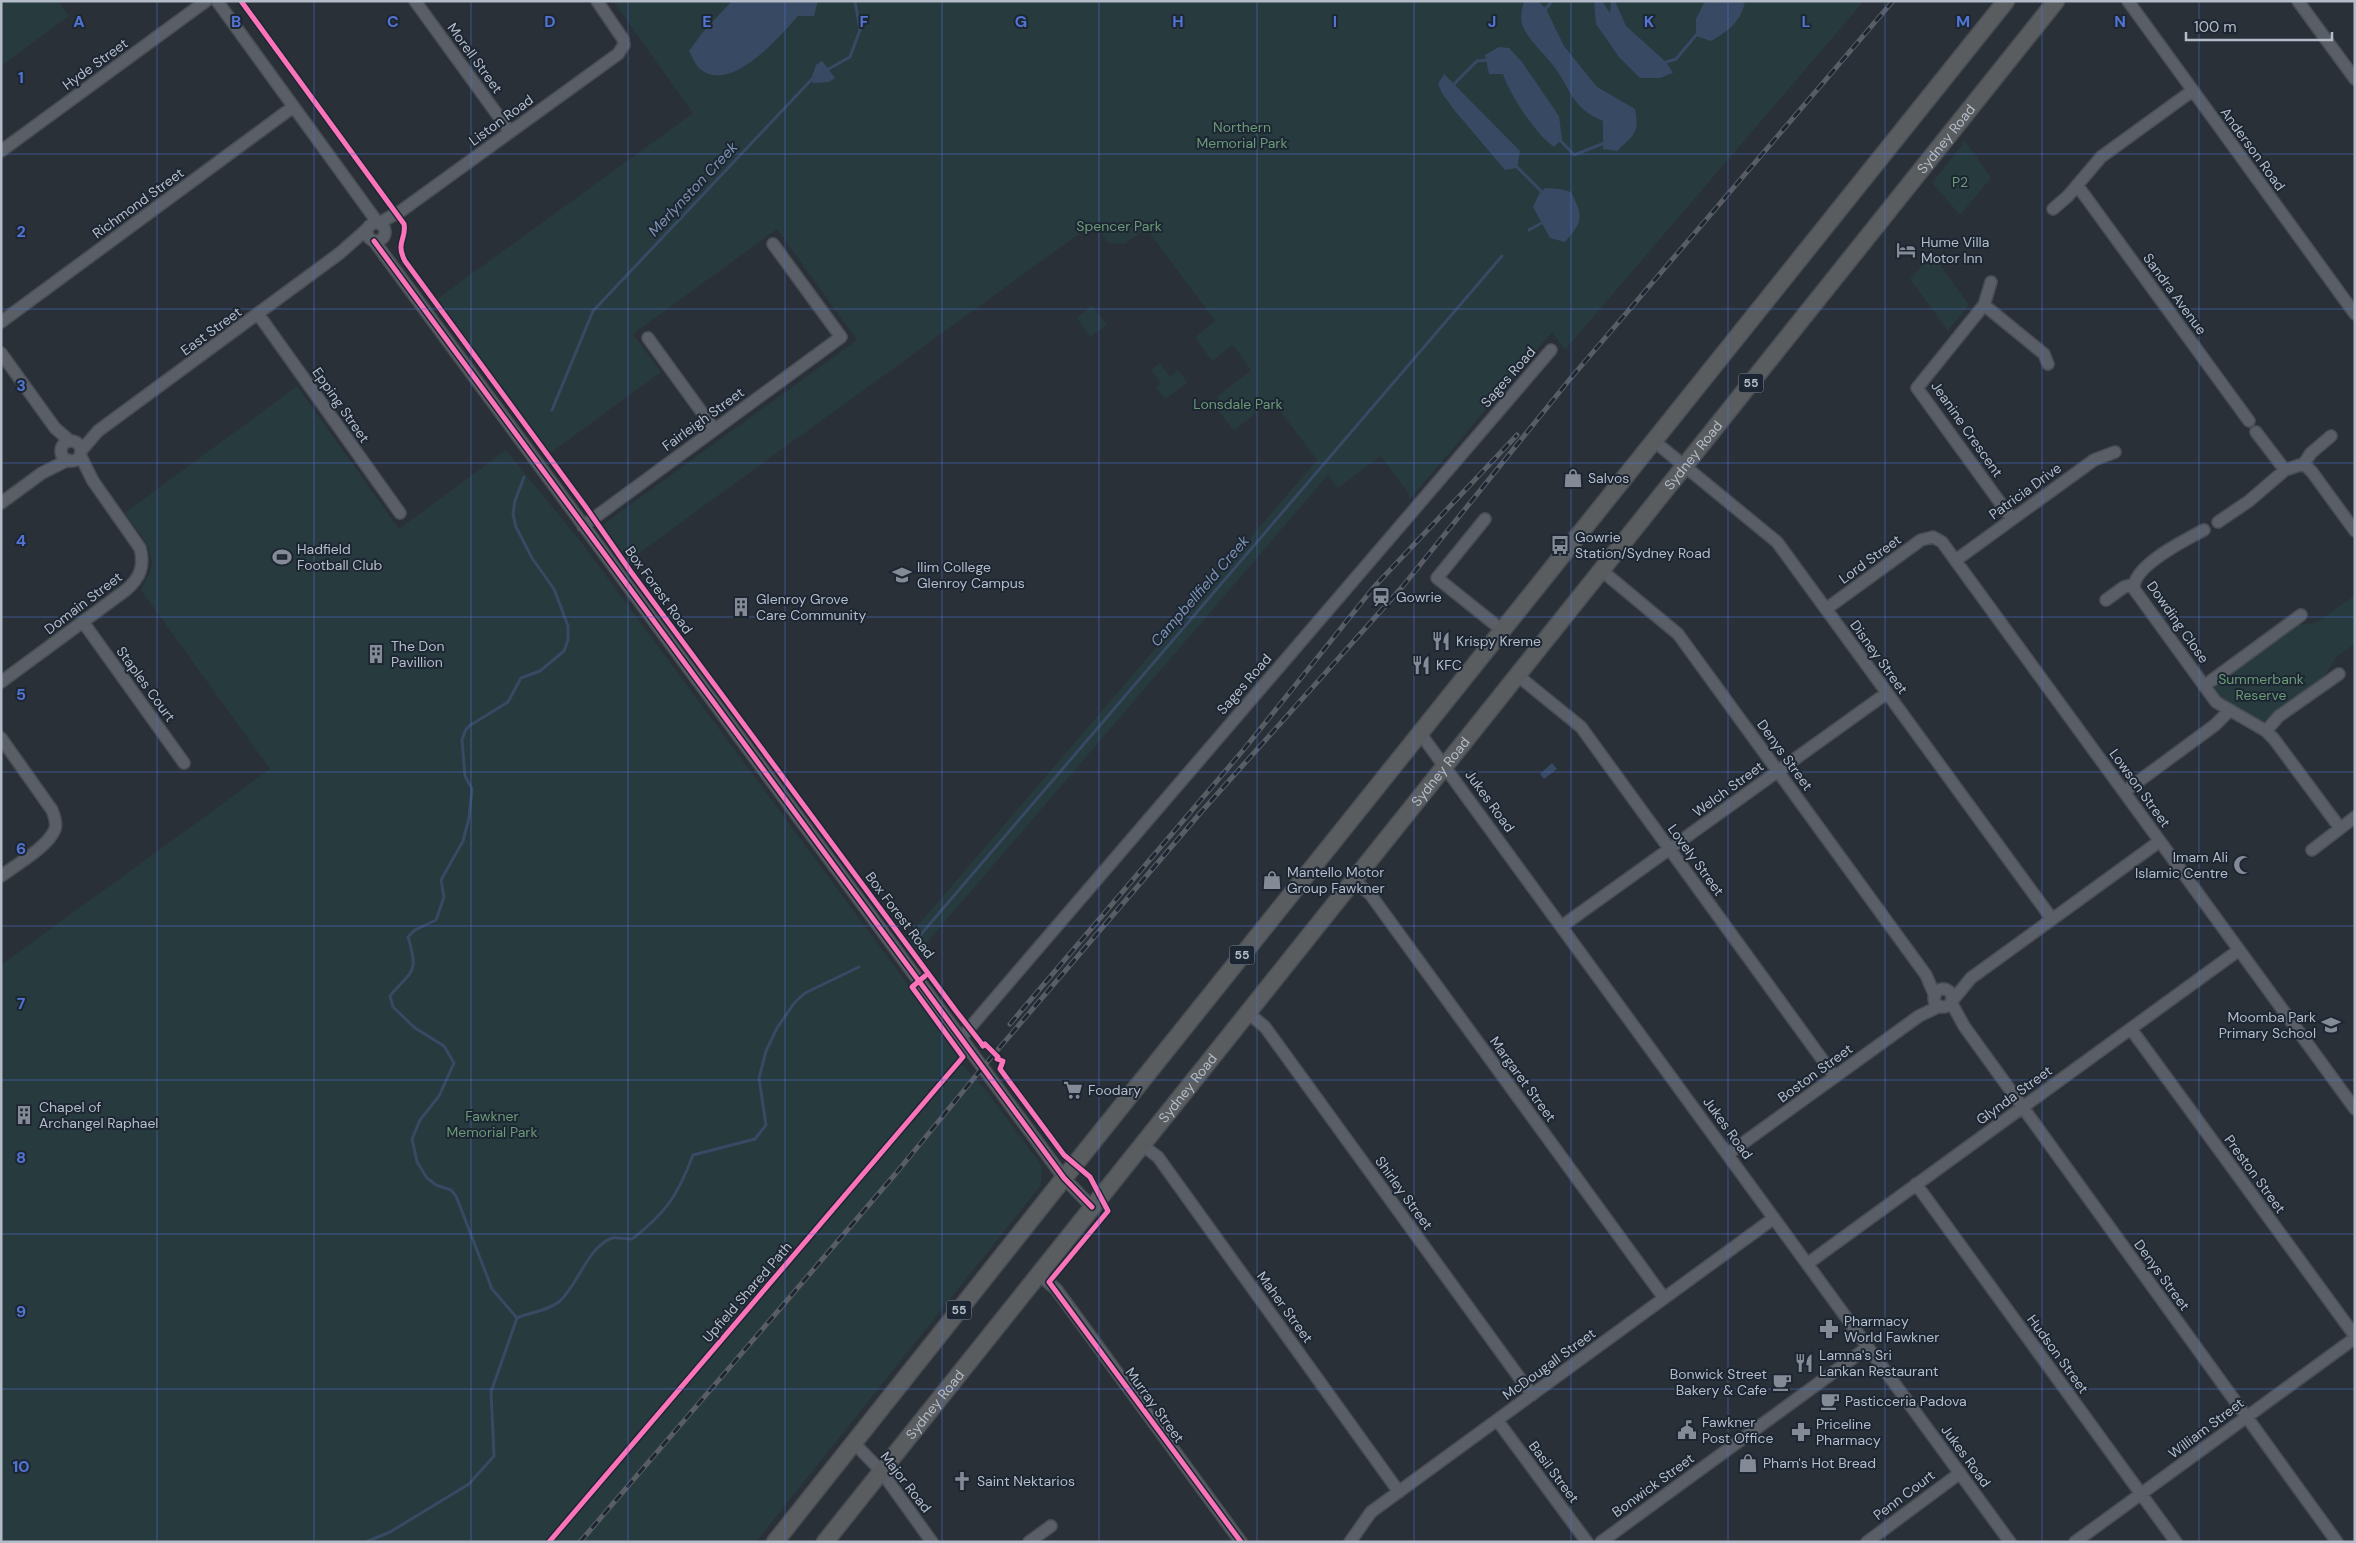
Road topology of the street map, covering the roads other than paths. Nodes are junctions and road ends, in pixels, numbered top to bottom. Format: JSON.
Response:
{"nodes":[{"id":1,"x":206,"y":1,"type":"edge"},
{"id":2,"x":217,"y":1,"type":"edge"},
{"id":3,"x":415,"y":1,"type":"edge"},
{"id":4,"x":597,"y":1,"type":"edge"},
{"id":5,"x":2006,"y":1,"type":"edge"},
{"id":6,"x":2056,"y":1,"type":"edge"},
{"id":7,"x":2128,"y":1,"type":"edge"},
{"id":8,"x":2298,"y":1,"type":"edge"},
{"id":9,"x":2355,"y":79,"type":"edge"},
{"id":10,"x":2192,"y":91,"type":"junction"},
{"id":11,"x":294,"y":107,"type":"junction"},
{"id":12,"x":510,"y":132,"type":"junction"},
{"id":13,"x":1,"y":151,"type":"edge"},
{"id":14,"x":2077,"y":185,"type":"junction"},
{"id":15,"x":2053,"y":209,"type":"dead end"},
{"id":16,"x":376,"y":232,"type":"junction"},
{"id":17,"x":773,"y":244,"type":"dead end"},
{"id":18,"x":1991,"y":282,"type":"dead end"},
{"id":19,"x":1984,"y":305,"type":"junction"},
{"id":20,"x":258,"y":314,"type":"junction"},
{"id":21,"x":2355,"y":314,"type":"edge"},
{"id":22,"x":1,"y":322,"type":"edge"},
{"id":23,"x":648,"y":338,"type":"dead end"},
{"id":24,"x":1551,"y":350,"type":"dead end"},
{"id":25,"x":1,"y":353,"type":"edge"},
{"id":26,"x":2048,"y":364,"type":"dead end"},
{"id":27,"x":2249,"y":421,"type":"dead end"},
{"id":28,"x":714,"y":429,"type":"junction"},
{"id":29,"x":2256,"y":432,"type":"dead end"},
{"id":30,"x":2331,"y":436,"type":"dead end"},
{"id":31,"x":1654,"y":441,"type":"junction"},
{"id":32,"x":71,"y":451,"type":"junction"},
{"id":33,"x":2115,"y":452,"type":"dead end"},
{"id":34,"x":2303,"y":465,"type":"junction"},
{"id":35,"x":1684,"y":466,"type":"junction"},
{"id":36,"x":2285,"y":470,"type":"junction"},
{"id":37,"x":1,"y":503,"type":"edge"},
{"id":38,"x":400,"y":513,"type":"dead end"},
{"id":39,"x":1485,"y":519,"type":"dead end"},
{"id":40,"x":2012,"y":519,"type":"junction"},
{"id":41,"x":2218,"y":522,"type":"dead end"},
{"id":42,"x":583,"y":526,"type":"junction"},
{"id":43,"x":2204,"y":530,"type":"dead end"},
{"id":44,"x":2355,"y":531,"type":"edge"},
{"id":45,"x":1933,"y":537,"type":"joint"},
{"id":46,"x":1956,"y":560,"type":"junction"},
{"id":47,"x":1601,"y":570,"type":"junction"},
{"id":48,"x":2134,"y":584,"type":"junction"},
{"id":49,"x":2106,"y":600,"type":"dead end"},
{"id":50,"x":1826,"y":609,"type":"junction"},
{"id":51,"x":2301,"y":615,"type":"dead end"},
{"id":52,"x":83,"y":622,"type":"junction"},
{"id":53,"x":1502,"y":630,"type":"junction"},
{"id":54,"x":2339,"y":674,"type":"dead end"},
{"id":55,"x":1517,"y":675,"type":"junction"},
{"id":56,"x":1,"y":682,"type":"edge"},
{"id":57,"x":2204,"y":686,"type":"junction"},
{"id":58,"x":1887,"y":693,"type":"junction"},
{"id":59,"x":2229,"y":711,"type":"junction"},
{"id":60,"x":2266,"y":731,"type":"junction"},
{"id":61,"x":1420,"y":733,"type":"junction"},
{"id":62,"x":1,"y":738,"type":"edge"},
{"id":63,"x":184,"y":763,"type":"dead end"},
{"id":64,"x":1445,"y":765,"type":"junction"},
{"id":65,"x":1778,"y":771,"type":"junction"},
{"id":66,"x":2124,"y":792,"type":"junction"},
{"id":67,"x":2355,"y":817,"type":"edge"},
{"id":68,"x":2340,"y":828,"type":"junction"},
{"id":69,"x":2160,"y":841,"type":"junction"},
{"id":70,"x":1669,"y":849,"type":"junction"},
{"id":71,"x":2312,"y":850,"type":"dead end"},
{"id":72,"x":1,"y":876,"type":"edge"},
{"id":73,"x":1353,"y":880,"type":"junction"},
{"id":74,"x":2052,"y":919,"type":"junction"},
{"id":75,"x":1562,"y":926,"type":"junction"},
{"id":76,"x":2239,"y":950,"type":"junction"},
{"id":77,"x":1943,"y":999,"type":"junction"},
{"id":78,"x":1247,"y":1012,"type":"junction"},
{"id":79,"x":2131,"y":1028,"type":"junction"},
{"id":80,"x":961,"y":1038,"type":"junction"},
{"id":81,"x":1835,"y":1077,"type":"junction"},
{"id":82,"x":2022,"y":1107,"type":"junction"},
{"id":83,"x":2355,"y":1109,"type":"edge"},
{"id":84,"x":1142,"y":1145,"type":"junction"},
{"id":85,"x":1728,"y":1154,"type":"junction"},
{"id":86,"x":1064,"y":1178,"type":"junction"},
{"id":87,"x":1916,"y":1184,"type":"junction"},
{"id":88,"x":1092,"y":1207,"type":"junction"},
{"id":89,"x":1774,"y":1218,"type":"junction"},
{"id":90,"x":1807,"y":1264,"type":"junction"},
{"id":91,"x":1038,"y":1274,"type":"junction"},
{"id":92,"x":1664,"y":1298,"type":"junction"},
{"id":93,"x":2355,"y":1337,"type":"edge"},
{"id":94,"x":1868,"y":1347,"type":"junction"},
{"id":95,"x":1532,"y":1395,"type":"junction"},
{"id":96,"x":2246,"y":1416,"type":"junction"},
{"id":97,"x":1497,"y":1420,"type":"junction"},
{"id":98,"x":854,"y":1443,"type":"junction"},
{"id":99,"x":881,"y":1471,"type":"junction"},
{"id":100,"x":1960,"y":1473,"type":"junction"},
{"id":101,"x":1399,"y":1492,"type":"junction"},
{"id":102,"x":2141,"y":1495,"type":"junction"},
{"id":103,"x":1050,"y":1526,"type":"dead end"},
{"id":104,"x":775,"y":1542,"type":"edge"},
{"id":105,"x":825,"y":1542,"type":"edge"},
{"id":106,"x":932,"y":1542,"type":"edge"},
{"id":107,"x":1029,"y":1542,"type":"edge"},
{"id":108,"x":1241,"y":1542,"type":"edge"},
{"id":109,"x":1350,"y":1542,"type":"edge"},
{"id":110,"x":1587,"y":1542,"type":"edge"},
{"id":111,"x":1601,"y":1542,"type":"edge"},
{"id":112,"x":1867,"y":1542,"type":"edge"},
{"id":113,"x":2010,"y":1542,"type":"edge"},
{"id":114,"x":2075,"y":1542,"type":"edge"},
{"id":115,"x":2176,"y":1542,"type":"edge"},
{"id":116,"x":2337,"y":1542,"type":"edge"}],
"edges":[{"from":1,"to":13,"type":"street","name":"Hyde Street"},
{"from":2,"to":11,"type":"street","name":"Box Forest Road"},
{"from":3,"to":12,"type":"street","name":"Morell Street"},
{"from":4,"to":12,"type":"street","name":"Liston Road"},
{"from":5,"to":31,"type":"highway","number":"55"},
{"from":6,"to":35,"type":"highway","name":"Sydney Road","number":"55"},
{"from":7,"to":10,"type":"street","name":"Anderson Road"},
{"from":8,"to":9,"type":"street"},
{"from":10,"to":14,"type":"street"},
{"from":10,"to":21,"type":"street","name":"Anderson Road"},
{"from":11,"to":16,"type":"street","name":"Box Forest Road"},
{"from":11,"to":22,"type":"street","name":"Richmond Street"},
{"from":12,"to":16,"type":"street","name":"Liston Road"},
{"from":14,"to":15,"type":"street"},
{"from":14,"to":27,"type":"street","name":"Sandra Avenue"},
{"from":16,"to":20,"type":"street","name":"East Street"},
{"from":16,"to":42,"type":"street","name":"Box Forest Road"},
{"from":17,"to":28,"type":"street","name":"Fairleigh Street"},
{"from":18,"to":19,"type":"street","name":"Jeanine Crescent"},
{"from":19,"to":26,"type":"street"},
{"from":19,"to":40,"type":"street","name":"Jeanine Crescent"},
{"from":20,"to":32,"type":"street","name":"East Street"},
{"from":20,"to":38,"type":"street","name":"Epping Street"},
{"from":23,"to":28,"type":"street"},
{"from":24,"to":80,"type":"street","name":"Sages Road"},
{"from":25,"to":32,"type":"street","name":"Domain Street"},
{"from":28,"to":42,"type":"street","name":"Fairleigh Street"},
{"from":29,"to":36,"type":"street"},
{"from":30,"to":34,"type":"street"},
{"from":31,"to":35,"type":"street","name":"Disney Street"},
{"from":31,"to":53,"type":"highway","number":"55"},
{"from":32,"to":37,"type":"street","name":"East Street"},
{"from":32,"to":52,"type":"street","name":"Domain Street"},
{"from":33,"to":40,"type":"street","name":"Patricia Drive"},
{"from":34,"to":36,"type":"street"},
{"from":34,"to":44,"type":"street"},
{"from":35,"to":47,"type":"highway","name":"Sydney Road","number":"55"},
{"from":35,"to":50,"type":"street","name":"Disney Street"},
{"from":36,"to":41,"type":"street"},
{"from":39,"to":53,"type":"street"},
{"from":40,"to":46,"type":"street","name":"Patricia Drive"},
{"from":42,"to":80,"type":"street","name":"Box Forest Road"},
{"from":43,"to":48,"type":"street","name":"Dowding Close"},
{"from":45,"to":46,"type":"street","name":"Lowson Street"},
{"from":45,"to":50,"type":"street","name":"Lord Street"},
{"from":46,"to":66,"type":"street","name":"Lowson Street"},
{"from":47,"to":55,"type":"highway","name":"Sydney Road","number":"55"},
{"from":47,"to":65,"type":"street","name":"Denys Street"},
{"from":48,"to":49,"type":"street","name":"Dowding Close"},
{"from":48,"to":57,"type":"street","name":"Dowding Close"},
{"from":50,"to":58,"type":"street","name":"Disney Street"},
{"from":51,"to":57,"type":"street"},
{"from":52,"to":56,"type":"street","name":"Domain Street"},
{"from":52,"to":63,"type":"street","name":"Staples Court"},
{"from":53,"to":61,"type":"highway","number":"55"},
{"from":54,"to":60,"type":"street"},
{"from":55,"to":64,"type":"highway","name":"Sydney Road","number":"55"},
{"from":55,"to":70,"type":"street","name":"Lovely Street"},
{"from":57,"to":59,"type":"street","name":"Dowding Close"},
{"from":58,"to":65,"type":"street","name":"Welch Street"},
{"from":58,"to":74,"type":"street","name":"Disney Street"},
{"from":59,"to":60,"type":"street","name":"Dowding Close"},
{"from":59,"to":66,"type":"street"},
{"from":60,"to":68,"type":"street","name":"Dowding Close"},
{"from":61,"to":64,"type":"street","name":"Jukes Road"},
{"from":61,"to":86,"type":"highway","number":"55"},
{"from":62,"to":72,"type":"street"},
{"from":64,"to":73,"type":"highway","name":"Sydney Road","number":"55"},
{"from":64,"to":75,"type":"street","name":"Jukes Road"},
{"from":65,"to":70,"type":"street","name":"Welch Street"},
{"from":65,"to":77,"type":"street","name":"Denys Street"},
{"from":66,"to":69,"type":"street","name":"Lowson Street"},
{"from":67,"to":68,"type":"street"},
{"from":68,"to":71,"type":"street"},
{"from":69,"to":74,"type":"street","name":"Boston Street"},
{"from":69,"to":76,"type":"street","name":"Lowson Street"},
{"from":70,"to":75,"type":"street","name":"Welch Street"},
{"from":70,"to":81,"type":"street","name":"Lovely Street"},
{"from":73,"to":78,"type":"highway","name":"Sydney Road","number":"55"},
{"from":73,"to":92,"type":"street","name":"Margaret Street"},
{"from":74,"to":77,"type":"street","name":"Boston Street"},
{"from":75,"to":85,"type":"street","name":"Jukes Road"},
{"from":76,"to":79,"type":"street","name":"Glynda Street"},
{"from":76,"to":83,"type":"street","name":"Lowson Street"},
{"from":77,"to":81,"type":"street","name":"Boston Street"},
{"from":77,"to":82,"type":"street","name":"Denys Street"},
{"from":78,"to":84,"type":"highway","name":"Sydney Road","number":"55"},
{"from":78,"to":95,"type":"street","name":"Shirley Street"},
{"from":79,"to":82,"type":"street","name":"Glynda Street"},
{"from":79,"to":93,"type":"street","name":"Preston Street"},
{"from":80,"to":86,"type":"street","name":"Box Forest Road"},
{"from":81,"to":85,"type":"street","name":"Boston Street"},
{"from":82,"to":87,"type":"street","name":"Glynda Street"},
{"from":82,"to":96,"type":"street","name":"Denys Street"},
{"from":84,"to":88,"type":"highway","name":"Sydney Road","number":"55"},
{"from":84,"to":101,"type":"street","name":"Maher Street"},
{"from":85,"to":89,"type":"street","name":"Jukes Road"},
{"from":86,"to":88,"type":"street","name":"Box Forest Road"},
{"from":86,"to":98,"type":"highway","number":"55"},
{"from":87,"to":90,"type":"street","name":"Glynda Street"},
{"from":87,"to":102,"type":"street","name":"Hudson Street"},
{"from":88,"to":91,"type":"highway","name":"Sydney Road","number":"55"},
{"from":89,"to":90,"type":"street","name":"Jukes Road"},
{"from":89,"to":92,"type":"street","name":"McDougall Street"},
{"from":90,"to":94,"type":"street","name":"Jukes Road"},
{"from":91,"to":99,"type":"highway","name":"Sydney Road","number":"55"},
{"from":91,"to":108,"type":"street","name":"Murray Street"},
{"from":92,"to":95,"type":"street","name":"McDougall Street"},
{"from":93,"to":96,"type":"street","name":"William Street"},
{"from":94,"to":100,"type":"street","name":"Jukes Road"},
{"from":94,"to":111,"type":"street","name":"Bonwick Street"},
{"from":95,"to":97,"type":"street","name":"McDougall Street"},
{"from":96,"to":102,"type":"street","name":"William Street"},
{"from":96,"to":116,"type":"street","name":"Denys Street"},
{"from":97,"to":101,"type":"street","name":"McDougall Street"},
{"from":97,"to":110,"type":"street","name":"Basil Street"},
{"from":98,"to":99,"type":"street","name":"Major Road"},
{"from":98,"to":104,"type":"highway","number":"55"},
{"from":99,"to":105,"type":"highway","name":"Sydney Road","number":"55"},
{"from":99,"to":106,"type":"street","name":"Major Road"},
{"from":100,"to":112,"type":"street","name":"Penn Court"},
{"from":100,"to":113,"type":"street","name":"Jukes Road"},
{"from":101,"to":109,"type":"street","name":"McDougall Street"},
{"from":102,"to":114,"type":"street","name":"William Street"},
{"from":102,"to":115,"type":"street","name":"Hudson Street"},
{"from":103,"to":107,"type":"street"}]}
